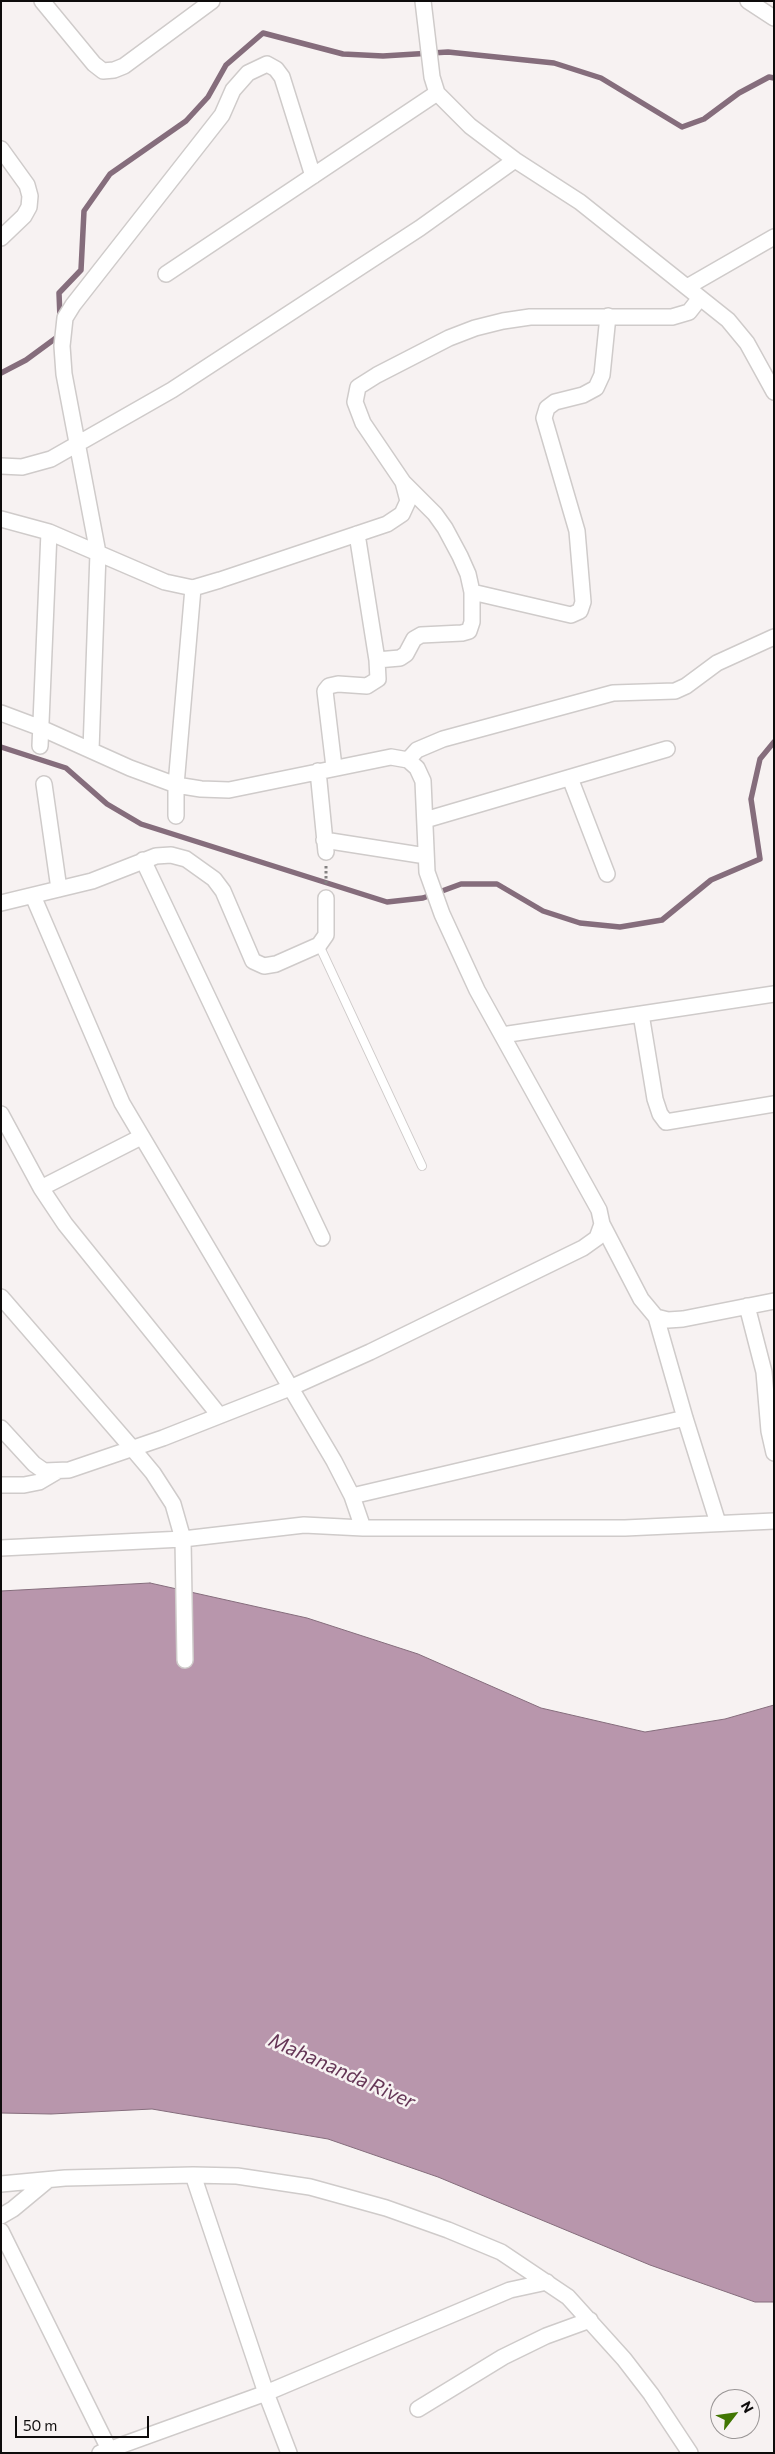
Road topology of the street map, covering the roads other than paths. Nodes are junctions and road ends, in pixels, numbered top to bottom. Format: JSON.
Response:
{"nodes":[{"id":1,"x":42,"y":1,"type":"edge"},
{"id":2,"x":212,"y":1,"type":"edge"},
{"id":3,"x":423,"y":1,"type":"edge"},
{"id":4,"x":748,"y":1,"type":"edge"},
{"id":5,"x":774,"y":18,"type":"edge"},
{"id":6,"x":437,"y":93,"type":"junction"},
{"id":7,"x":1,"y":150,"type":"edge"},
{"id":8,"x":515,"y":160,"type":"junction"},
{"id":9,"x":314,"y":176,"type":"junction"},
{"id":10,"x":774,"y":237,"type":"edge"},
{"id":11,"x":1,"y":238,"type":"edge"},
{"id":12,"x":166,"y":274,"type":"dead end"},
{"id":13,"x":686,"y":287,"type":"junction"},
{"id":14,"x":700,"y":298,"type":"junction"},
{"id":15,"x":608,"y":316,"type":"junction"},
{"id":16,"x":774,"y":392,"type":"edge"},
{"id":17,"x":77,"y":444,"type":"junction"},
{"id":18,"x":1,"y":466,"type":"edge"},
{"id":19,"x":403,"y":482,"type":"junction"},
{"id":20,"x":1,"y":519,"type":"edge"},
{"id":21,"x":49,"y":532,"type":"junction"},
{"id":22,"x":357,"y":534,"type":"junction"},
{"id":23,"x":98,"y":553,"type":"junction"},
{"id":24,"x":193,"y":588,"type":"junction"},
{"id":25,"x":472,"y":592,"type":"junction"},
{"id":26,"x":774,"y":637,"type":"edge"},
{"id":27,"x":377,"y":660,"type":"junction"},
{"id":28,"x":1,"y":713,"type":"edge"},
{"id":29,"x":41,"y":728,"type":"junction"},
{"id":30,"x":40,"y":746,"type":"dead end"},
{"id":31,"x":667,"y":749,"type":"dead end"},
{"id":32,"x":91,"y":750,"type":"junction"},
{"id":33,"x":408,"y":760,"type":"junction"},
{"id":34,"x":334,"y":767,"type":"junction"},
{"id":35,"x":318,"y":771,"type":"junction"},
{"id":36,"x":570,"y":778,"type":"junction"},
{"id":37,"x":44,"y":784,"type":"dead end"},
{"id":38,"x":176,"y":786,"type":"junction"},
{"id":39,"x":176,"y":816,"type":"dead end"},
{"id":40,"x":425,"y":820,"type":"junction"},
{"id":41,"x":142,"y":860,"type":"junction"},
{"id":42,"x":426,"y":864,"type":"junction"},
{"id":43,"x":607,"y":874,"type":"dead end"},
{"id":44,"x":59,"y":889,"type":"junction"},
{"id":45,"x":33,"y":896,"type":"junction"},
{"id":46,"x":326,"y":898,"type":"road end"},
{"id":47,"x":1,"y":902,"type":"edge"},
{"id":48,"x":319,"y":945,"type":"junction"},
{"id":49,"x":774,"y":994,"type":"edge"},
{"id":50,"x":641,"y":1014,"type":"junction"},
{"id":51,"x":502,"y":1035,"type":"junction"},
{"id":52,"x":774,"y":1104,"type":"edge"},
{"id":53,"x":1,"y":1114,"type":"edge"},
{"id":54,"x":141,"y":1137,"type":"junction"},
{"id":55,"x":422,"y":1166,"type":"dead end"},
{"id":56,"x":41,"y":1188,"type":"junction"},
{"id":57,"x":602,"y":1224,"type":"junction"},
{"id":58,"x":322,"y":1238,"type":"dead end"},
{"id":59,"x":1,"y":1297,"type":"edge"},
{"id":60,"x":774,"y":1301,"type":"edge"},
{"id":61,"x":747,"y":1306,"type":"junction"},
{"id":62,"x":656,"y":1317,"type":"junction"},
{"id":63,"x":290,"y":1388,"type":"junction"},
{"id":64,"x":219,"y":1415,"type":"junction"},
{"id":65,"x":685,"y":1418,"type":"junction"},
{"id":66,"x":1,"y":1428,"type":"edge"},
{"id":67,"x":132,"y":1448,"type":"junction"},
{"id":68,"x":774,"y":1453,"type":"edge"},
{"id":69,"x":56,"y":1472,"type":"junction"},
{"id":70,"x":1,"y":1485,"type":"edge"},
{"id":71,"x":352,"y":1496,"type":"junction"},
{"id":72,"x":774,"y":1521,"type":"edge"},
{"id":73,"x":718,"y":1523,"type":"junction"},
{"id":74,"x":363,"y":1528,"type":"junction"},
{"id":75,"x":183,"y":1539,"type":"junction"},
{"id":76,"x":1,"y":1548,"type":"edge"},
{"id":77,"x":185,"y":1660,"type":"dead end"},
{"id":78,"x":193,"y":2175,"type":"junction"},
{"id":79,"x":48,"y":2180,"type":"junction"},
{"id":80,"x":1,"y":2184,"type":"edge"},
{"id":81,"x":1,"y":2216,"type":"edge"},
{"id":82,"x":1,"y":2231,"type":"edge"},
{"id":83,"x":548,"y":2282,"type":"junction"},
{"id":84,"x":590,"y":2320,"type":"junction"},
{"id":85,"x":266,"y":2392,"type":"junction"},
{"id":86,"x":418,"y":2409,"type":"dead end"},
{"id":87,"x":105,"y":2451,"type":"edge"},
{"id":88,"x":289,"y":2453,"type":"edge"},
{"id":89,"x":690,"y":2453,"type":"edge"}],
"edges":[{"from":1,"to":2,"type":"street"},
{"from":3,"to":6,"type":"street"},
{"from":4,"to":5,"type":"street"},
{"from":6,"to":8,"type":"street"},
{"from":6,"to":9,"type":"street"},
{"from":7,"to":11,"type":"street"},
{"from":8,"to":13,"type":"street"},
{"from":8,"to":17,"type":"street"},
{"from":9,"to":12,"type":"street"},
{"from":9,"to":17,"type":"street"},
{"from":10,"to":13,"type":"street"},
{"from":13,"to":14,"type":"street"},
{"from":14,"to":15,"type":"street"},
{"from":14,"to":16,"type":"street"},
{"from":15,"to":19,"type":"street"},
{"from":15,"to":25,"type":"street"},
{"from":17,"to":18,"type":"street"},
{"from":17,"to":23,"type":"street"},
{"from":19,"to":22,"type":"street"},
{"from":19,"to":25,"type":"street"},
{"from":20,"to":21,"type":"street"},
{"from":21,"to":23,"type":"street"},
{"from":21,"to":29,"type":"street"},
{"from":22,"to":24,"type":"street"},
{"from":22,"to":27,"type":"street"},
{"from":23,"to":24,"type":"street"},
{"from":23,"to":32,"type":"street"},
{"from":24,"to":38,"type":"street"},
{"from":25,"to":27,"type":"street"},
{"from":26,"to":33,"type":"street"},
{"from":27,"to":34,"type":"street"},
{"from":28,"to":29,"type":"street"},
{"from":29,"to":30,"type":"street"},
{"from":29,"to":32,"type":"street"},
{"from":31,"to":36,"type":"street"},
{"from":32,"to":38,"type":"street"},
{"from":33,"to":34,"type":"street"},
{"from":33,"to":40,"type":"street"},
{"from":34,"to":35,"type":"street"},
{"from":35,"to":38,"type":"street"},
{"from":35,"to":42,"type":"street"},
{"from":36,"to":40,"type":"street"},
{"from":36,"to":43,"type":"street"},
{"from":37,"to":44,"type":"street"},
{"from":38,"to":39,"type":"street"},
{"from":40,"to":42,"type":"street"},
{"from":41,"to":44,"type":"street"},
{"from":41,"to":48,"type":"street"},
{"from":41,"to":58,"type":"street"},
{"from":42,"to":51,"type":"street"},
{"from":44,"to":45,"type":"street"},
{"from":45,"to":47,"type":"street"},
{"from":45,"to":54,"type":"street"},
{"from":46,"to":48,"type":"street"},
{"from":48,"to":55,"type":"lane"},
{"from":49,"to":50,"type":"street"},
{"from":50,"to":51,"type":"street"},
{"from":50,"to":52,"type":"street"},
{"from":51,"to":57,"type":"street"},
{"from":53,"to":56,"type":"street"},
{"from":54,"to":56,"type":"street"},
{"from":54,"to":63,"type":"street"},
{"from":56,"to":64,"type":"street"},
{"from":57,"to":62,"type":"street"},
{"from":57,"to":63,"type":"street"},
{"from":59,"to":67,"type":"street"},
{"from":60,"to":61,"type":"street"},
{"from":61,"to":62,"type":"street"},
{"from":61,"to":68,"type":"street"},
{"from":62,"to":65,"type":"street"},
{"from":63,"to":64,"type":"street"},
{"from":63,"to":71,"type":"street"},
{"from":64,"to":67,"type":"street"},
{"from":65,"to":71,"type":"street"},
{"from":65,"to":73,"type":"street"},
{"from":66,"to":69,"type":"street"},
{"from":67,"to":69,"type":"street"},
{"from":67,"to":75,"type":"street"},
{"from":69,"to":70,"type":"street"},
{"from":71,"to":74,"type":"street"},
{"from":72,"to":73,"type":"street"},
{"from":73,"to":74,"type":"street"},
{"from":74,"to":75,"type":"street"},
{"from":75,"to":76,"type":"street"},
{"from":75,"to":77,"type":"street"},
{"from":78,"to":79,"type":"street"},
{"from":78,"to":83,"type":"street"},
{"from":78,"to":85,"type":"street"},
{"from":79,"to":80,"type":"street"},
{"from":79,"to":81,"type":"street"},
{"from":82,"to":87,"type":"street"},
{"from":83,"to":84,"type":"street"},
{"from":83,"to":85,"type":"street"},
{"from":84,"to":86,"type":"street"},
{"from":84,"to":89,"type":"street"},
{"from":85,"to":87,"type":"street"},
{"from":85,"to":88,"type":"street"}]}
